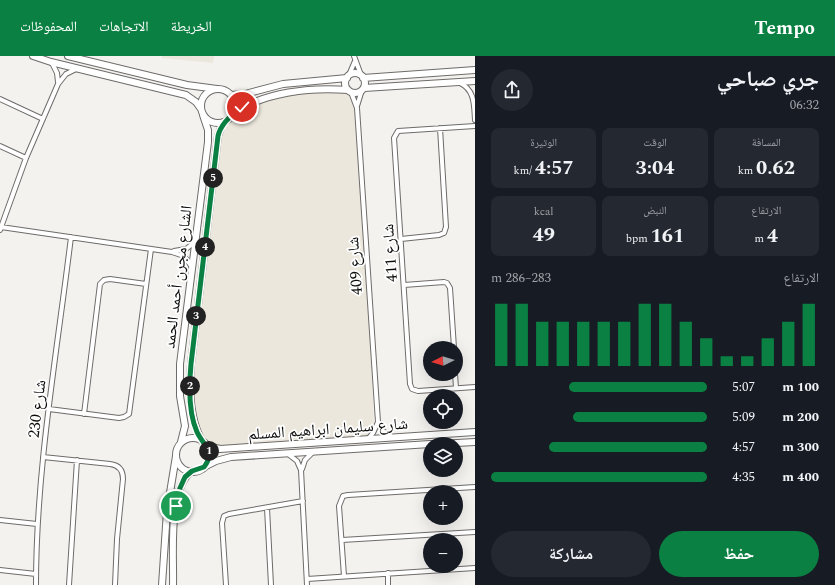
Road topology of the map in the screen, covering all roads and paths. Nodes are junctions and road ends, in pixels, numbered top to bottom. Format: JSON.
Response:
{"nodes":[{"id":1,"x":33,"y":56,"type":"edge"},
{"id":2,"x":68,"y":56,"type":"edge"},
{"id":3,"x":88,"y":56,"type":"edge"},
{"id":4,"x":355,"y":58,"type":"edge"},
{"id":5,"x":51,"y":62,"type":"junction"},
{"id":6,"x":94,"y":63,"type":"junction"},
{"id":7,"x":77,"y":69,"type":"junction"},
{"id":8,"x":475,"y":70,"type":"edge"},
{"id":9,"x":348,"y":76,"type":"junction"},
{"id":10,"x":362,"y":76,"type":"junction"},
{"id":11,"x":309,"y":81,"type":"junction"},
{"id":12,"x":475,"y":81,"type":"edge"},
{"id":13,"x":458,"y":82,"type":"junction"},
{"id":14,"x":58,"y":84,"type":"junction"},
{"id":15,"x":217,"y":89,"type":"junction"},
{"id":16,"x":363,"y":89,"type":"junction"},
{"id":17,"x":310,"y":91,"type":"junction"},
{"id":18,"x":350,"y":91,"type":"junction"},
{"id":19,"x":474,"y":95,"type":"edge"},
{"id":20,"x":231,"y":96,"type":"junction"},
{"id":21,"x":0,"y":99,"type":"edge"},
{"id":22,"x":357,"y":108,"type":"junction"},
{"id":23,"x":202,"y":112,"type":"junction"},
{"id":24,"x":233,"y":113,"type":"junction"},
{"id":25,"x":43,"y":119,"type":"junction"},
{"id":26,"x":227,"y":120,"type":"junction"},
{"id":27,"x":475,"y":120,"type":"edge"},
{"id":28,"x":475,"y":126,"type":"edge"},
{"id":29,"x":440,"y":128,"type":"junction"},
{"id":30,"x":0,"y":146,"type":"edge"},
{"id":31,"x":26,"y":158,"type":"junction"},
{"id":32,"x":0,"y":229,"type":"edge"},
{"id":33,"x":71,"y":238,"type":"junction"},
{"id":34,"x":401,"y":239,"type":"junction"},
{"id":35,"x":195,"y":242,"type":"junction"},
{"id":36,"x":151,"y":249,"type":"junction"},
{"id":37,"x":172,"y":252,"type":"junction"},
{"id":38,"x":192,"y":267,"type":"junction"},
{"id":39,"x":146,"y":284,"type":"junction"},
{"id":40,"x":404,"y":285,"type":"junction"},
{"id":41,"x":454,"y":341,"type":"edge"},
{"id":42,"x":456,"y":381,"type":"edge"},
{"id":43,"x":475,"y":387,"type":"edge"},
{"id":44,"x":456,"y":388,"type":"junction"},
{"id":45,"x":49,"y":409,"type":"junction"},
{"id":46,"x":84,"y":414,"type":"junction"},
{"id":47,"x":378,"y":422,"type":"junction"},
{"id":48,"x":475,"y":432,"type":"edge"},
{"id":49,"x":392,"y":437,"type":"junction"},
{"id":50,"x":368,"y":439,"type":"junction"},
{"id":51,"x":202,"y":441,"type":"junction"},
{"id":52,"x":181,"y":442,"type":"junction"},
{"id":53,"x":475,"y":442,"type":"edge"},
{"id":54,"x":463,"y":443,"type":"edge"},
{"id":55,"x":423,"y":444,"type":"edge"},
{"id":56,"x":207,"y":446,"type":"junction"},
{"id":57,"x":314,"y":452,"type":"junction"},
{"id":58,"x":288,"y":454,"type":"junction"},
{"id":59,"x":176,"y":456,"type":"junction"},
{"id":60,"x":43,"y":457,"type":"junction"},
{"id":61,"x":77,"y":460,"type":"junction"},
{"id":62,"x":204,"y":467,"type":"junction"},
{"id":63,"x":302,"y":470,"type":"junction"},
{"id":64,"x":192,"y":471,"type":"junction"},
{"id":65,"x":475,"y":487,"type":"edge"},
{"id":66,"x":303,"y":501,"type":"junction"},
{"id":67,"x":267,"y":508,"type":"junction"},
{"id":68,"x":0,"y":520,"type":"edge"},
{"id":69,"x":37,"y":524,"type":"junction"},
{"id":70,"x":475,"y":532,"type":"edge"},
{"id":71,"x":342,"y":540,"type":"junction"},
{"id":72,"x":475,"y":568,"type":"edge"},
{"id":73,"x":0,"y":570,"type":"edge"},
{"id":74,"x":388,"y":573,"type":"junction"},
{"id":75,"x":36,"y":574,"type":"junction"},
{"id":76,"x":344,"y":576,"type":"junction"},
{"id":77,"x":307,"y":578,"type":"junction"},
{"id":78,"x":36,"y":585,"type":"edge"},
{"id":79,"x":69,"y":585,"type":"edge"},
{"id":80,"x":115,"y":585,"type":"edge"},
{"id":81,"x":162,"y":585,"type":"edge"},
{"id":82,"x":173,"y":585,"type":"edge"},
{"id":83,"x":226,"y":585,"type":"edge"},
{"id":84,"x":272,"y":585,"type":"edge"},
{"id":85,"x":307,"y":585,"type":"edge"},
{"id":86,"x":388,"y":585,"type":"edge"}],
"edges":[{"from":1,"to":5,"type":"street"},
{"from":2,"to":6,"type":"street"},
{"from":3,"to":6,"type":"street"},
{"from":4,"to":9,"type":"street"},
{"from":4,"to":10,"type":"street"},
{"from":5,"to":7,"type":"street"},
{"from":5,"to":14,"type":"street"},
{"from":6,"to":15,"type":"street"},
{"from":7,"to":14,"type":"street"},
{"from":7,"to":23,"type":"street"},
{"from":8,"to":10,"type":"street"},
{"from":9,"to":10,"type":"street"},
{"from":9,"to":11,"type":"street"},
{"from":9,"to":18,"type":"street"},
{"from":10,"to":16,"type":"street"},
{"from":11,"to":17,"type":"street"},
{"from":11,"to":20,"type":"street"},
{"from":12,"to":13,"type":"street"},
{"from":13,"to":16,"type":"street"},
{"from":13,"to":19,"type":"street"},
{"from":14,"to":25,"type":"street"},
{"from":15,"to":20,"type":"street"},
{"from":15,"to":23,"type":"street"},
{"from":16,"to":18,"type":"street"},
{"from":16,"to":22,"type":"street","name":"شارع 409"},
{"from":17,"to":18,"type":"street"},
{"from":17,"to":24,"type":"street"},
{"from":18,"to":22,"type":"street","name":"شارع 409"},
{"from":19,"to":27,"type":"street"},
{"from":20,"to":24,"type":"street"},
{"from":21,"to":25,"type":"street"},
{"from":22,"to":47,"type":"street","name":"شارع 409"},
{"from":23,"to":26,"type":"street"},
{"from":23,"to":35,"type":"street","name":"الشارع مجرن أحمد الحمد"},
{"from":24,"to":26,"type":"street"},
{"from":25,"to":31,"type":"street"},
{"from":26,"to":51,"type":"street","name":"الشارع مجرن أحمد الحمد"},
{"from":28,"to":29,"type":"street","name":"شارع 411"},
{"from":29,"to":34,"type":"street"},
{"from":29,"to":34,"type":"street","name":"شارع 411"},
{"from":30,"to":31,"type":"street"},
{"from":31,"to":32,"type":"street"},
{"from":32,"to":33,"type":"street"},
{"from":33,"to":36,"type":"street"},
{"from":33,"to":45,"type":"street","name":"شارع 230"},
{"from":34,"to":40,"type":"street","name":"شارع 411"},
{"from":35,"to":37,"type":"street"},
{"from":35,"to":38,"type":"street","name":"الشارع مجرن أحمد الحمد"},
{"from":36,"to":37,"type":"street"},
{"from":36,"to":39,"type":"street"},
{"from":37,"to":38,"type":"street"},
{"from":38,"to":52,"type":"street","name":"الشارع مجرن أحمد الحمد"},
{"from":39,"to":46,"type":"street"},
{"from":39,"to":46,"type":"street"},
{"from":40,"to":41,"type":"street"},
{"from":40,"to":44,"type":"street","name":"شارع 411"},
{"from":42,"to":44,"type":"street"},
{"from":43,"to":44,"type":"street","name":"شارع 411"},
{"from":45,"to":46,"type":"street"},
{"from":45,"to":60,"type":"street","name":"شارع 230"},
{"from":47,"to":49,"type":"street"},
{"from":47,"to":50,"type":"street"},
{"from":48,"to":49,"type":"street","name":"شارع سليمان ابراهيم المسلم"},
{"from":49,"to":50,"type":"street","name":"شارع سليمان ابراهيم المسلم"},
{"from":50,"to":56,"type":"street","name":"شارع سليمان ابراهيم المسلم"},
{"from":51,"to":52,"type":"street"},
{"from":51,"to":56,"type":"street"},
{"from":52,"to":59,"type":"street"},
{"from":53,"to":54,"type":"street"},
{"from":55,"to":57,"type":"street","name":"شارع سليمان ابراهيم المسلم"},
{"from":56,"to":62,"type":"street"},
{"from":57,"to":58,"type":"street","name":"شارع سليمان ابراهيم المسلم"},
{"from":57,"to":63,"type":"street"},
{"from":58,"to":62,"type":"street","name":"شارع سليمان ابراهيم المسلم"},
{"from":58,"to":63,"type":"street"},
{"from":59,"to":64,"type":"street"},
{"from":59,"to":81,"type":"street"},
{"from":60,"to":61,"type":"street"},
{"from":60,"to":69,"type":"street","name":"شارع 230"},
{"from":61,"to":79,"type":"street"},
{"from":61,"to":80,"type":"street"},
{"from":62,"to":64,"type":"street"},
{"from":63,"to":66,"type":"street"},
{"from":64,"to":82,"type":"street"},
{"from":65,"to":71,"type":"street"},
{"from":66,"to":67,"type":"street"},
{"from":66,"to":77,"type":"street"},
{"from":67,"to":83,"type":"street"},
{"from":67,"to":84,"type":"street"},
{"from":68,"to":69,"type":"street"},
{"from":69,"to":75,"type":"street","name":"شارع 230"},
{"from":70,"to":71,"type":"street"},
{"from":71,"to":76,"type":"street"},
{"from":72,"to":74,"type":"street"},
{"from":73,"to":75,"type":"street"},
{"from":74,"to":76,"type":"street"},
{"from":74,"to":86,"type":"street"},
{"from":75,"to":78,"type":"street","name":"شارع 230"},
{"from":76,"to":77,"type":"street"},
{"from":77,"to":85,"type":"street"}]}
